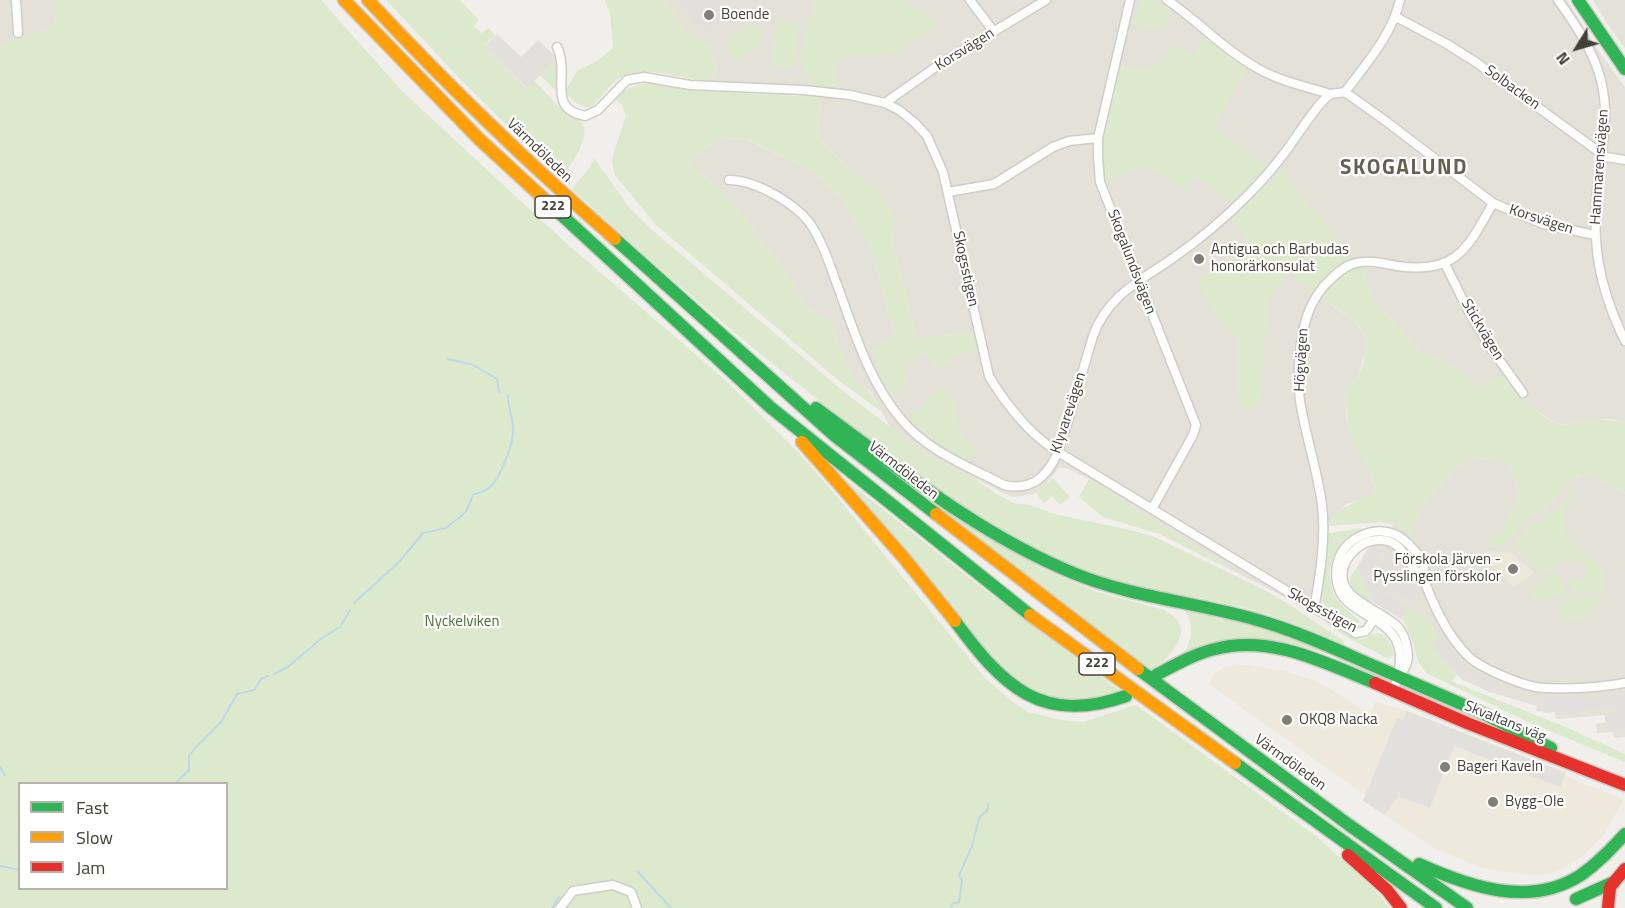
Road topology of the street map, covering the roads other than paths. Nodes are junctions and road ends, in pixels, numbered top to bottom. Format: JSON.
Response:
{"nodes":[{"id":1,"x":16,"y":0,"type":"edge"},
{"id":2,"x":344,"y":0,"type":"edge"},
{"id":3,"x":368,"y":0,"type":"edge"},
{"id":4,"x":970,"y":0,"type":"edge"},
{"id":5,"x":1046,"y":0,"type":"edge"},
{"id":6,"x":1130,"y":0,"type":"edge"},
{"id":7,"x":1167,"y":0,"type":"edge"},
{"id":8,"x":1400,"y":0,"type":"edge"},
{"id":9,"x":1558,"y":0,"type":"edge"},
{"id":10,"x":1578,"y":0,"type":"edge"},
{"id":11,"x":1396,"y":17,"type":"junction"},
{"id":12,"x":994,"y":32,"type":"junction"},
{"id":13,"x":18,"y":33,"type":"dead end"},
{"id":14,"x":557,"y":47,"type":"dead end"},
{"id":15,"x":1625,"y":69,"type":"edge"},
{"id":16,"x":1345,"y":92,"type":"junction"},
{"id":17,"x":1330,"y":94,"type":"junction"},
{"id":18,"x":885,"y":103,"type":"junction"},
{"id":19,"x":1098,"y":138,"type":"junction"},
{"id":20,"x":1602,"y":154,"type":"junction"},
{"id":21,"x":1625,"y":160,"type":"edge"},
{"id":22,"x":729,"y":180,"type":"dead end"},
{"id":23,"x":948,"y":192,"type":"junction"},
{"id":24,"x":1493,"y":203,"type":"junction"},
{"id":25,"x":1594,"y":235,"type":"junction"},
{"id":26,"x":1445,"y":264,"type":"junction"},
{"id":27,"x":1137,"y":280,"type":"junction"},
{"id":28,"x":1625,"y":341,"type":"edge"},
{"id":29,"x":763,"y":370,"type":"junction"},
{"id":30,"x":1523,"y":393,"type":"dead end"},
{"id":31,"x":770,"y":407,"type":"junction"},
{"id":32,"x":1057,"y":451,"type":"junction"},
{"id":33,"x":1152,"y":509,"type":"junction"},
{"id":34,"x":1314,"y":609,"type":"junction"},
{"id":35,"x":1376,"y":616,"type":"junction"},
{"id":36,"x":1156,"y":675,"type":"dead end"},
{"id":37,"x":1398,"y":677,"type":"junction"},
{"id":38,"x":1625,"y":683,"type":"edge"},
{"id":39,"x":1393,"y":691,"type":"junction"},
{"id":40,"x":1126,"y":696,"type":"dead end"},
{"id":41,"x":1625,"y":779,"type":"edge"},
{"id":42,"x":1261,"y":781,"type":"junction"},
{"id":43,"x":1625,"y":785,"type":"edge"},
{"id":44,"x":1349,"y":825,"type":"junction"},
{"id":45,"x":1625,"y":834,"type":"edge"},
{"id":46,"x":1620,"y":877,"type":"edge"},
{"id":47,"x":1499,"y":900,"type":"junction"},
{"id":48,"x":1520,"y":905,"type":"dead end"},
{"id":49,"x":1560,"y":906,"type":"dead end"},
{"id":50,"x":560,"y":908,"type":"edge"},
{"id":51,"x":637,"y":908,"type":"edge"},
{"id":52,"x":1401,"y":908,"type":"edge"},
{"id":53,"x":1436,"y":908,"type":"edge"},
{"id":54,"x":1467,"y":908,"type":"edge"},
{"id":55,"x":1608,"y":908,"type":"edge"}],
"edges":[{"from":1,"to":13,"type":"street"},
{"from":2,"to":31,"type":"main road","name":"Värmdöleden","number":"222"},
{"from":3,"to":29,"type":"main road","name":"Värmdöleden","number":"222"},
{"from":4,"to":12,"type":"street"},
{"from":5,"to":12,"type":"street","name":"Korsvägen"},
{"from":6,"to":19,"type":"street","name":"Skogalundsvägen"},
{"from":7,"to":17,"type":"street"},
{"from":8,"to":11,"type":"street"},
{"from":9,"to":20,"type":"street","name":"Hammarensvägen"},
{"from":10,"to":15,"type":"main road"},
{"from":11,"to":16,"type":"street"},
{"from":11,"to":20,"type":"street","name":"Solbacken"},
{"from":12,"to":18,"type":"street","name":"Korsvägen"},
{"from":14,"to":18,"type":"street","name":"Skogsstigen"},
{"from":16,"to":17,"type":"street"},
{"from":16,"to":24,"type":"street","name":"Korsvägen"},
{"from":17,"to":27,"type":"street","name":"Klyvarevägen"},
{"from":18,"to":23,"type":"street","name":"Skogsstigen"},
{"from":19,"to":23,"type":"street"},
{"from":19,"to":27,"type":"street","name":"Skogalundsvägen"},
{"from":20,"to":21,"type":"street","name":"Solbacken"},
{"from":20,"to":25,"type":"street","name":"Hammarensvägen"},
{"from":22,"to":32,"type":"street","name":"Klyvarevägen"},
{"from":23,"to":32,"type":"street","name":"Skogsstigen"},
{"from":24,"to":25,"type":"street","name":"Korsvägen"},
{"from":24,"to":26,"type":"street"},
{"from":25,"to":28,"type":"street","name":"Hammarensvägen"},
{"from":26,"to":30,"type":"street","name":"Stickvägen"},
{"from":26,"to":34,"type":"street","name":"Högvägen"},
{"from":27,"to":32,"type":"street","name":"Klyvarevägen"},
{"from":27,"to":33,"type":"street","name":"Skogalundsvägen"},
{"from":29,"to":37,"type":"main road","name":"Skvaltans väg"},
{"from":29,"to":44,"type":"main road","name":"Värmdöleden","number":"222"},
{"from":31,"to":40,"type":"main road"},
{"from":31,"to":42,"type":"main road","name":"Värmdöleden","number":"222"},
{"from":32,"to":33,"type":"street","name":"Skogsstigen"},
{"from":33,"to":34,"type":"street","name":"Skogsstigen"},
{"from":34,"to":35,"type":"street","name":"Skogsstigen"},
{"from":35,"to":37,"type":"street"},
{"from":35,"to":38,"type":"street"},
{"from":36,"to":39,"type":"main road","name":"Skvaltans väg"},
{"from":37,"to":39,"type":"street"},
{"from":37,"to":41,"type":"main road","name":"Skvaltans väg"},
{"from":39,"to":43,"type":"main road","name":"Skvaltans väg"},
{"from":42,"to":52,"type":"main road"},
{"from":42,"to":53,"type":"main road","name":"Värmdöleden","number":"222"},
{"from":44,"to":47,"type":"main road"},
{"from":44,"to":54,"type":"main road","name":"Värmdöleden","number":"222"},
{"from":45,"to":47,"type":"main road"},
{"from":46,"to":49,"type":"main road"},
{"from":46,"to":55,"type":"main road"},
{"from":47,"to":48,"type":"main road"},
{"from":50,"to":51,"type":"street"}]}
